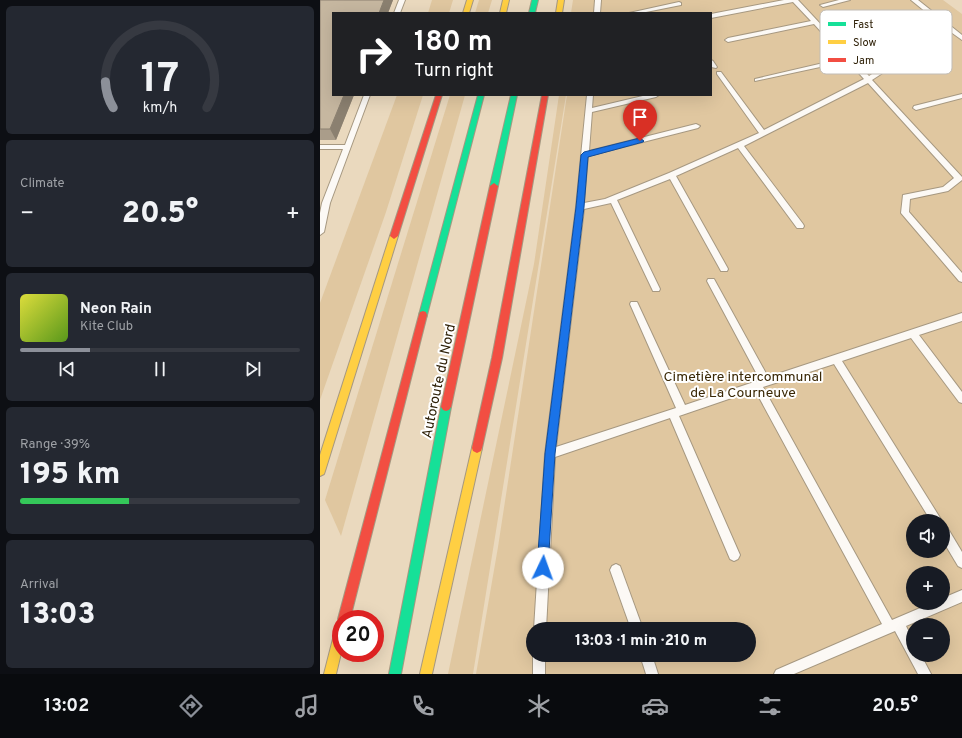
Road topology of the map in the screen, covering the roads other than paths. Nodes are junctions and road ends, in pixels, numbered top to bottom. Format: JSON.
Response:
{"nodes":[{"id":1,"x":402,"y":0,"type":"edge"},
{"id":2,"x":470,"y":0,"type":"edge"},
{"id":3,"x":506,"y":0,"type":"edge"},
{"id":4,"x":535,"y":0,"type":"edge"},
{"id":5,"x":561,"y":0,"type":"edge"},
{"id":6,"x":598,"y":0,"type":"edge"},
{"id":7,"x":794,"y":0,"type":"edge"},
{"id":8,"x":846,"y":0,"type":"edge"},
{"id":9,"x":914,"y":0,"type":"edge"},
{"id":10,"x":679,"y":4,"type":"dead end"},
{"id":11,"x":823,"y":5,"type":"dead end"},
{"id":12,"x":927,"y":10,"type":"edge"},
{"id":13,"x":397,"y":12,"type":"edge"},
{"id":14,"x":466,"y":12,"type":"edge"},
{"id":15,"x":503,"y":12,"type":"edge"},
{"id":16,"x":532,"y":12,"type":"edge"},
{"id":17,"x":559,"y":12,"type":"edge"},
{"id":18,"x":597,"y":12,"type":"edge"},
{"id":19,"x":637,"y":12,"type":"edge"},
{"id":20,"x":712,"y":16,"type":"edge"},
{"id":21,"x":815,"y":22,"type":"junction"},
{"id":22,"x":820,"y":27,"type":"edge"},
{"id":23,"x":952,"y":30,"type":"edge"},
{"id":24,"x":962,"y":38,"type":"edge"},
{"id":25,"x":728,"y":40,"type":"dead end"},
{"id":26,"x":820,"y":66,"type":"edge"},
{"id":27,"x":715,"y":67,"type":"edge"},
{"id":28,"x":863,"y":74,"type":"edge"},
{"id":29,"x":877,"y":74,"type":"edge"},
{"id":30,"x":757,"y":80,"type":"dead end"},
{"id":31,"x":868,"y":80,"type":"junction"},
{"id":32,"x":366,"y":96,"type":"edge"},
{"id":33,"x":440,"y":96,"type":"edge"},
{"id":34,"x":481,"y":96,"type":"edge"},
{"id":35,"x":514,"y":96,"type":"edge"},
{"id":36,"x":545,"y":96,"type":"edge"},
{"id":37,"x":590,"y":96,"type":"edge"},
{"id":38,"x":652,"y":96,"type":"edge"},
{"id":39,"x":962,"y":96,"type":"edge"},
{"id":40,"x":916,"y":108,"type":"dead end"},
{"id":41,"x":588,"y":111,"type":"junction"},
{"id":42,"x":696,"y":126,"type":"dead end"},
{"id":43,"x":763,"y":134,"type":"junction"},
{"id":44,"x":740,"y":146,"type":"junction"},
{"id":45,"x":320,"y":147,"type":"edge"},
{"id":46,"x":347,"y":147,"type":"junction"},
{"id":47,"x":584,"y":155,"type":"junction"},
{"id":48,"x":672,"y":175,"type":"junction"},
{"id":49,"x":613,"y":199,"type":"junction"},
{"id":50,"x":580,"y":207,"type":"junction"},
{"id":51,"x":800,"y":226,"type":"dead end"},
{"id":52,"x":320,"y":232,"type":"edge"},
{"id":53,"x":724,"y":269,"type":"dead end"},
{"id":54,"x":962,"y":279,"type":"edge"},
{"id":55,"x":711,"y":281,"type":"dead end"},
{"id":56,"x":656,"y":289,"type":"dead end"},
{"id":57,"x":634,"y":304,"type":"dead end"},
{"id":58,"x":962,"y":318,"type":"edge"},
{"id":59,"x":913,"y":334,"type":"junction"},
{"id":60,"x":836,"y":359,"type":"junction"},
{"id":61,"x":761,"y":384,"type":"junction"},
{"id":62,"x":962,"y":399,"type":"edge"},
{"id":63,"x":677,"y":412,"type":"junction"},
{"id":64,"x":550,"y":454,"type":"junction"},
{"id":65,"x":320,"y":470,"type":"edge"},
{"id":66,"x":933,"y":514,"type":"edge"},
{"id":67,"x":950,"y":542,"type":"edge"},
{"id":68,"x":734,"y":555,"type":"dead end"},
{"id":69,"x":962,"y":562,"type":"edge"},
{"id":70,"x":616,"y":570,"type":"dead end"},
{"id":71,"x":962,"y":596,"type":"edge"},
{"id":72,"x":346,"y":610,"type":"edge"},
{"id":73,"x":540,"y":622,"type":"edge"},
{"id":74,"x":635,"y":622,"type":"edge"},
{"id":75,"x":894,"y":626,"type":"junction"},
{"id":76,"x":906,"y":642,"type":"edge"},
{"id":77,"x":333,"y":662,"type":"edge"},
{"id":78,"x":539,"y":662,"type":"edge"},
{"id":79,"x":648,"y":662,"type":"edge"},
{"id":80,"x":919,"y":662,"type":"edge"},
{"id":81,"x":796,"y":671,"type":"edge"},
{"id":82,"x":330,"y":674,"type":"edge"},
{"id":83,"x":394,"y":674,"type":"edge"},
{"id":84,"x":426,"y":674,"type":"edge"},
{"id":85,"x":539,"y":674,"type":"edge"},
{"id":86,"x":652,"y":674,"type":"edge"},
{"id":87,"x":780,"y":674,"type":"edge"},
{"id":88,"x":925,"y":674,"type":"edge"}],
"edges":[{"from":1,"to":13,"type":"lane"},
{"from":2,"to":14,"type":"highway"},
{"from":3,"to":15,"type":"highway"},
{"from":4,"to":16,"type":"highway"},
{"from":5,"to":17,"type":"highway"},
{"from":6,"to":18,"type":"lane"},
{"from":7,"to":20,"type":"lane"},
{"from":7,"to":21,"type":"lane"},
{"from":8,"to":11,"type":"lane"},
{"from":9,"to":12,"type":"lane"},
{"from":10,"to":19,"type":"lane"},
{"from":21,"to":22,"type":"lane"},
{"from":21,"to":25,"type":"lane"},
{"from":23,"to":24,"type":"lane"},
{"from":26,"to":30,"type":"lane"},
{"from":27,"to":43,"type":"lane"},
{"from":28,"to":31,"type":"lane"},
{"from":29,"to":31,"type":"lane"},
{"from":31,"to":43,"type":"lane"},
{"from":31,"to":54,"type":"lane"},
{"from":32,"to":46,"type":"lane"},
{"from":33,"to":65,"type":"highway"},
{"from":34,"to":72,"type":"highway","name":"Autoroute du Nord"},
{"from":35,"to":83,"type":"highway","name":"Autoroute du Nord"},
{"from":36,"to":84,"type":"highway"},
{"from":37,"to":41,"type":"lane"},
{"from":38,"to":41,"type":"lane"},
{"from":39,"to":40,"type":"lane"},
{"from":41,"to":47,"type":"lane"},
{"from":42,"to":47,"type":"lane"},
{"from":43,"to":44,"type":"lane"},
{"from":44,"to":48,"type":"lane"},
{"from":44,"to":51,"type":"lane"},
{"from":45,"to":46,"type":"lane"},
{"from":46,"to":52,"type":"lane"},
{"from":47,"to":50,"type":"lane"},
{"from":48,"to":49,"type":"lane"},
{"from":48,"to":53,"type":"lane"},
{"from":49,"to":50,"type":"lane"},
{"from":49,"to":56,"type":"lane"},
{"from":50,"to":64,"type":"lane"},
{"from":55,"to":61,"type":"lane"},
{"from":57,"to":63,"type":"lane"},
{"from":58,"to":59,"type":"lane"},
{"from":59,"to":60,"type":"lane"},
{"from":59,"to":62,"type":"lane"},
{"from":60,"to":61,"type":"lane"},
{"from":60,"to":66,"type":"lane"},
{"from":61,"to":63,"type":"lane"},
{"from":61,"to":75,"type":"lane"},
{"from":63,"to":64,"type":"lane"},
{"from":63,"to":68,"type":"lane"},
{"from":64,"to":73,"type":"lane"},
{"from":67,"to":69,"type":"lane"},
{"from":70,"to":74,"type":"lane"},
{"from":71,"to":75,"type":"lane"},
{"from":75,"to":76,"type":"lane"},
{"from":75,"to":81,"type":"lane"},
{"from":77,"to":82,"type":"highway"},
{"from":78,"to":85,"type":"lane"},
{"from":79,"to":86,"type":"lane"},
{"from":80,"to":88,"type":"lane"},
{"from":81,"to":87,"type":"lane"}]}
